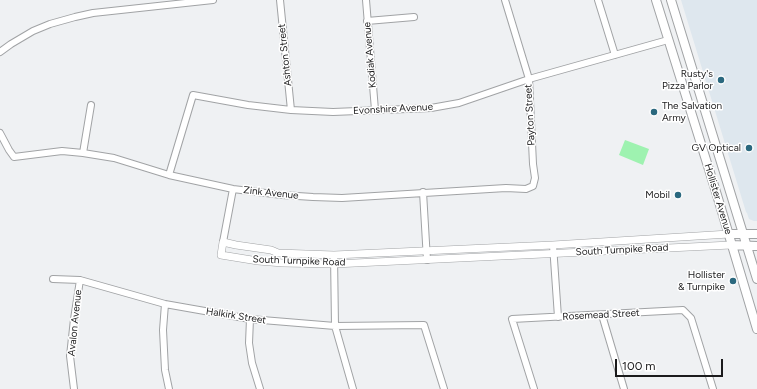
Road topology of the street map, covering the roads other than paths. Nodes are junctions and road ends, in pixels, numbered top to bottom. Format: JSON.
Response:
{"nodes":[{"id":1,"x":213,"y":0,"type":"edge"},
{"id":2,"x":280,"y":0,"type":"edge"},
{"id":3,"x":366,"y":0,"type":"edge"},
{"id":4,"x":505,"y":0,"type":"edge"},
{"id":5,"x":598,"y":0,"type":"edge"},
{"id":6,"x":656,"y":0,"type":"edge"},
{"id":7,"x":671,"y":0,"type":"edge"},
{"id":8,"x":414,"y":17,"type":"dead end"},
{"id":9,"x":367,"y":21,"type":"junction"},
{"id":10,"x":668,"y":40,"type":"junction"},
{"id":11,"x":0,"y":52,"type":"edge"},
{"id":12,"x":615,"y":55,"type":"junction"},
{"id":13,"x":529,"y":79,"type":"junction"},
{"id":14,"x":91,"y":105,"type":"dead end"},
{"id":15,"x":291,"y":110,"type":"junction"},
{"id":16,"x":375,"y":110,"type":"junction"},
{"id":17,"x":0,"y":133,"type":"edge"},
{"id":18,"x":83,"y":153,"type":"junction"},
{"id":19,"x":169,"y":175,"type":"junction"},
{"id":20,"x":533,"y":186,"type":"joint"},
{"id":21,"x":233,"y":189,"type":"junction"},
{"id":22,"x":423,"y":192,"type":"junction"},
{"id":23,"x":728,"y":234,"type":"junction"},
{"id":24,"x":743,"y":234,"type":"junction"},
{"id":25,"x":757,"y":234,"type":"edge"},
{"id":26,"x":223,"y":242,"type":"junction"},
{"id":27,"x":553,"y":245,"type":"junction"},
{"id":28,"x":731,"y":245,"type":"junction"},
{"id":29,"x":746,"y":246,"type":"junction"},
{"id":30,"x":757,"y":246,"type":"edge"},
{"id":31,"x":426,"y":251,"type":"junction"},
{"id":32,"x":554,"y":253,"type":"junction"},
{"id":33,"x":334,"y":255,"type":"junction"},
{"id":34,"x":427,"y":260,"type":"junction"},
{"id":35,"x":334,"y":264,"type":"junction"},
{"id":36,"x":52,"y":279,"type":"dead end"},
{"id":37,"x":757,"y":279,"type":"edge"},
{"id":38,"x":80,"y":280,"type":"junction"},
{"id":39,"x":165,"y":304,"type":"junction"},
{"id":40,"x":602,"y":315,"type":"junction"},
{"id":41,"x":558,"y":317,"type":"junction"},
{"id":42,"x":250,"y":319,"type":"junction"},
{"id":43,"x":335,"y":326,"type":"junction"},
{"id":44,"x":757,"y":330,"type":"edge"},
{"id":45,"x":74,"y":389,"type":"edge"},
{"id":46,"x":169,"y":389,"type":"edge"},
{"id":47,"x":260,"y":389,"type":"edge"},
{"id":48,"x":353,"y":389,"type":"edge"},
{"id":49,"x":444,"y":389,"type":"edge"},
{"id":50,"x":534,"y":389,"type":"edge"},
{"id":51,"x":624,"y":389,"type":"edge"},
{"id":52,"x":714,"y":389,"type":"edge"}],
"edges":[{"from":1,"to":11,"type":"street"},
{"from":2,"to":15,"type":"street","name":"Ashton Street"},
{"from":3,"to":9,"type":"street","name":"Kodiak Avenue"},
{"from":4,"to":13,"type":"street","name":"Payton Street"},
{"from":5,"to":12,"type":"street"},
{"from":6,"to":10,"type":"main road","name":"Hollister Avenue"},
{"from":7,"to":24,"type":"main road","name":"Hollister Avenue"},
{"from":8,"to":9,"type":"street"},
{"from":9,"to":16,"type":"street","name":"Kodiak Avenue"},
{"from":10,"to":12,"type":"street","name":"Evonshire Avenue"},
{"from":10,"to":23,"type":"main road","name":"Hollister Avenue"},
{"from":12,"to":13,"type":"street","name":"Evonshire Avenue"},
{"from":13,"to":16,"type":"street","name":"Evonshire Avenue"},
{"from":13,"to":20,"type":"street","name":"Payton Street"},
{"from":14,"to":18,"type":"street"},
{"from":15,"to":16,"type":"street","name":"Evonshire Avenue"},
{"from":15,"to":19,"type":"street","name":"Evonshire Avenue"},
{"from":17,"to":18,"type":"street","name":"Zink Avenue"},
{"from":18,"to":19,"type":"street","name":"Zink Avenue"},
{"from":19,"to":21,"type":"street","name":"Zink Avenue"},
{"from":20,"to":22,"type":"street","name":"Zink Avenue"},
{"from":21,"to":22,"type":"street","name":"Zink Avenue"},
{"from":21,"to":26,"type":"street"},
{"from":22,"to":31,"type":"street"},
{"from":23,"to":24,"type":"main road","name":"South Turnpike Road"},
{"from":23,"to":27,"type":"street","name":"South Turnpike Road"},
{"from":23,"to":28,"type":"main road","name":"Hollister Avenue"},
{"from":24,"to":25,"type":"main road","name":"South Turnpike Road"},
{"from":24,"to":29,"type":"main road","name":"Hollister Avenue"},
{"from":26,"to":33,"type":"street","name":"South Turnpike Road"},
{"from":26,"to":35,"type":"street","name":"South Turnpike Road"},
{"from":27,"to":31,"type":"street","name":"South Turnpike Road"},
{"from":27,"to":32,"type":"street"},
{"from":28,"to":29,"type":"main road","name":"South Turnpike Road"},
{"from":28,"to":32,"type":"street","name":"South Turnpike Road"},
{"from":28,"to":44,"type":"main road","name":"Hollister Avenue"},
{"from":29,"to":30,"type":"main road","name":"South Turnpike Road"},
{"from":29,"to":37,"type":"main road","name":"Hollister Avenue"},
{"from":31,"to":33,"type":"street","name":"South Turnpike Road"},
{"from":31,"to":34,"type":"street"},
{"from":32,"to":34,"type":"street","name":"South Turnpike Road"},
{"from":32,"to":41,"type":"street"},
{"from":33,"to":35,"type":"street"},
{"from":34,"to":35,"type":"street","name":"South Turnpike Road"},
{"from":35,"to":43,"type":"street"},
{"from":36,"to":38,"type":"street","name":"Halkirk Street"},
{"from":38,"to":39,"type":"street","name":"Halkirk Street"},
{"from":38,"to":45,"type":"street","name":"Avalon Avenue"},
{"from":39,"to":42,"type":"street","name":"Halkirk Street"},
{"from":39,"to":46,"type":"street"},
{"from":40,"to":41,"type":"street","name":"Rosemead Street"},
{"from":40,"to":51,"type":"street"},
{"from":40,"to":52,"type":"street","name":"Rosemead Street"},
{"from":41,"to":50,"type":"street","name":"Rosemead Street"},
{"from":42,"to":43,"type":"street","name":"Halkirk Street"},
{"from":42,"to":47,"type":"street"},
{"from":43,"to":48,"type":"street"},
{"from":43,"to":49,"type":"street","name":"Halkirk Street"}]}
